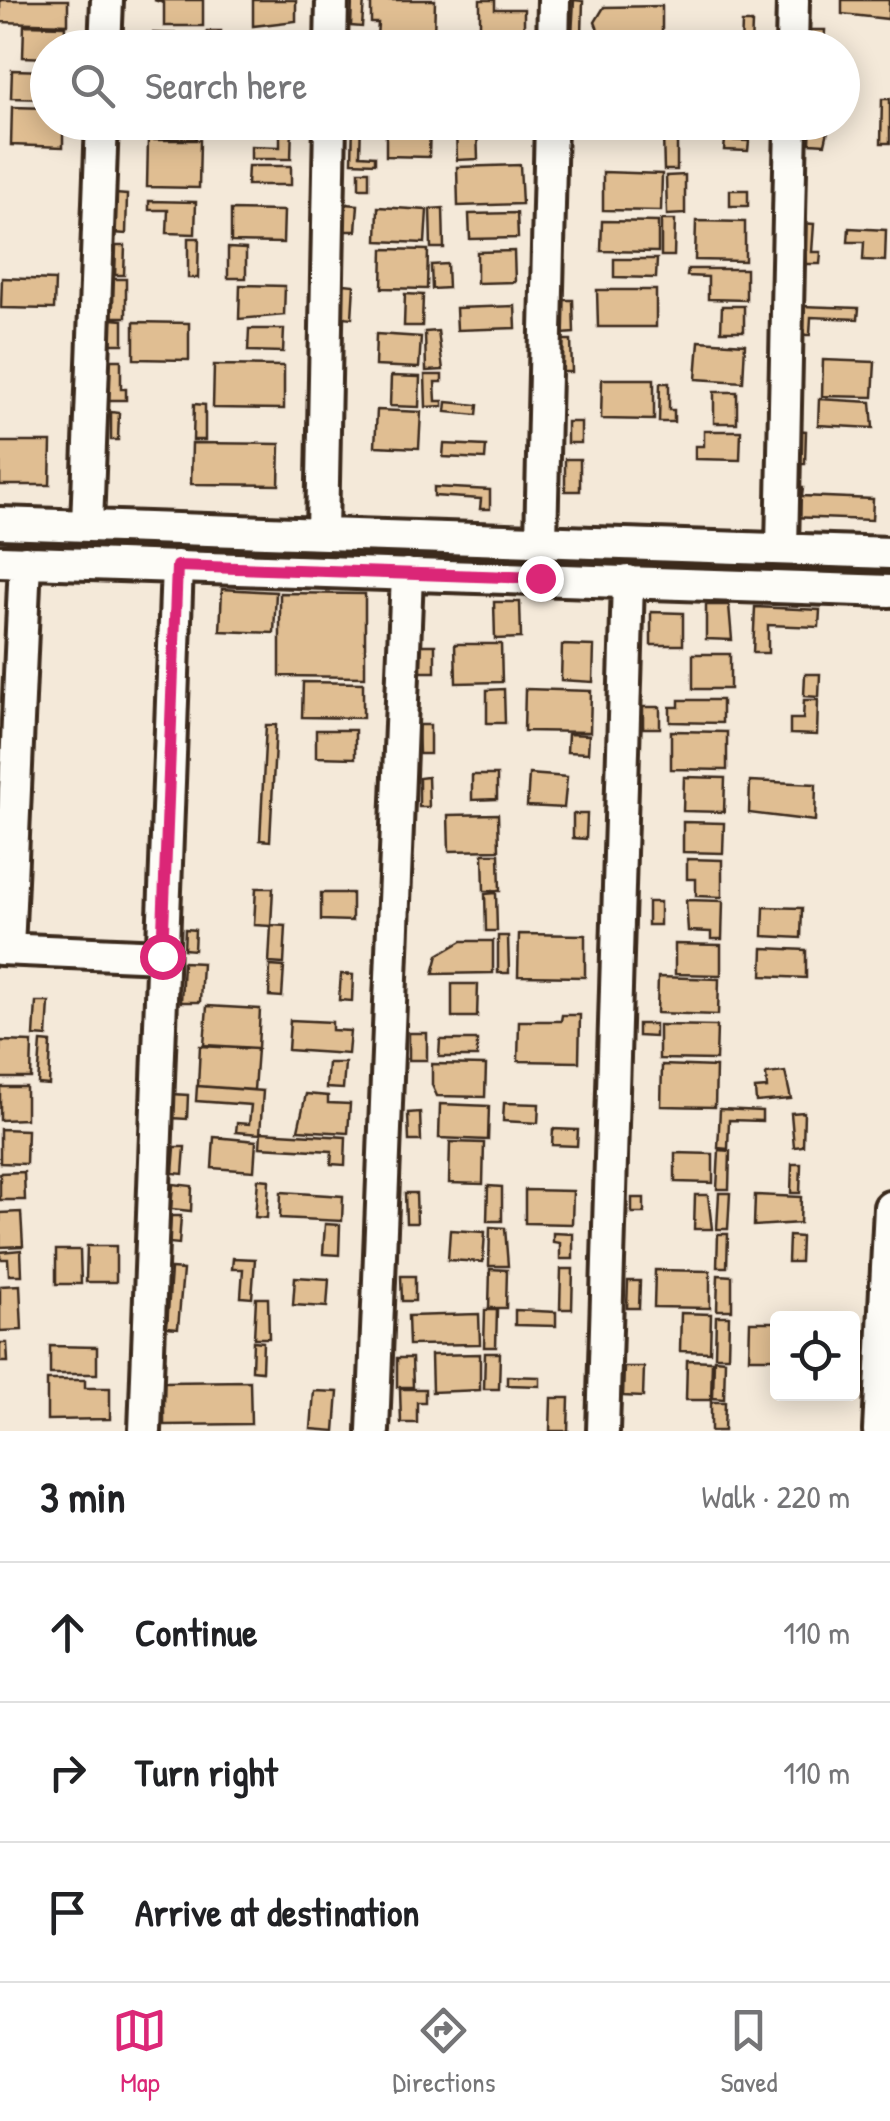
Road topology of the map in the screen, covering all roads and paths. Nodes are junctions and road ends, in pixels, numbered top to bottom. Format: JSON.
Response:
{"nodes":[{"id":1,"x":106,"y":0,"type":"edge"},
{"id":2,"x":332,"y":0,"type":"edge"},
{"id":3,"x":554,"y":0,"type":"edge"},
{"id":4,"x":793,"y":0,"type":"edge"},
{"id":5,"x":105,"y":30,"type":"edge"},
{"id":6,"x":331,"y":30,"type":"edge"},
{"id":7,"x":553,"y":30,"type":"edge"},
{"id":8,"x":792,"y":30,"type":"edge"},
{"id":9,"x":101,"y":140,"type":"edge"},
{"id":10,"x":330,"y":140,"type":"edge"},
{"id":11,"x":551,"y":140,"type":"edge"},
{"id":12,"x":791,"y":140,"type":"edge"},
{"id":13,"x":0,"y":523,"type":"edge"},
{"id":14,"x":87,"y":525,"type":"junction"},
{"id":15,"x":322,"y":533,"type":"junction"},
{"id":16,"x":542,"y":540,"type":"junction"},
{"id":17,"x":782,"y":548,"type":"junction"},
{"id":18,"x":890,"y":552,"type":"edge"},
{"id":19,"x":12,"y":561,"type":"edge"},
{"id":20,"x":177,"y":566,"type":"junction"},
{"id":21,"x":408,"y":574,"type":"junction"},
{"id":22,"x":628,"y":581,"type":"junction"},
{"id":23,"x":890,"y":591,"type":"edge"},
{"id":24,"x":4,"y":949,"type":"edge"},
{"id":25,"x":162,"y":956,"type":"junction"},
{"id":26,"x":890,"y":1207,"type":"edge"},
{"id":27,"x":145,"y":1431,"type":"edge"},
{"id":28,"x":373,"y":1431,"type":"edge"},
{"id":29,"x":604,"y":1431,"type":"edge"},
{"id":30,"x":879,"y":1431,"type":"edge"}],
"edges":[{"from":1,"to":5,"type":"street"},
{"from":2,"to":6,"type":"street"},
{"from":3,"to":7,"type":"street"},
{"from":4,"to":8,"type":"street"},
{"from":9,"to":14,"type":"street"},
{"from":10,"to":15,"type":"street"},
{"from":11,"to":16,"type":"street"},
{"from":12,"to":17,"type":"street"},
{"from":13,"to":14,"type":"street"},
{"from":14,"to":15,"type":"street"},
{"from":15,"to":16,"type":"street"},
{"from":16,"to":17,"type":"street"},
{"from":17,"to":18,"type":"street"},
{"from":19,"to":20,"type":"street"},
{"from":19,"to":24,"type":"street"},
{"from":20,"to":21,"type":"street"},
{"from":20,"to":25,"type":"street"},
{"from":21,"to":22,"type":"street"},
{"from":21,"to":28,"type":"street"},
{"from":22,"to":23,"type":"street"},
{"from":22,"to":29,"type":"street"},
{"from":24,"to":25,"type":"street"},
{"from":25,"to":27,"type":"street"},
{"from":26,"to":30,"type":"street"}]}
